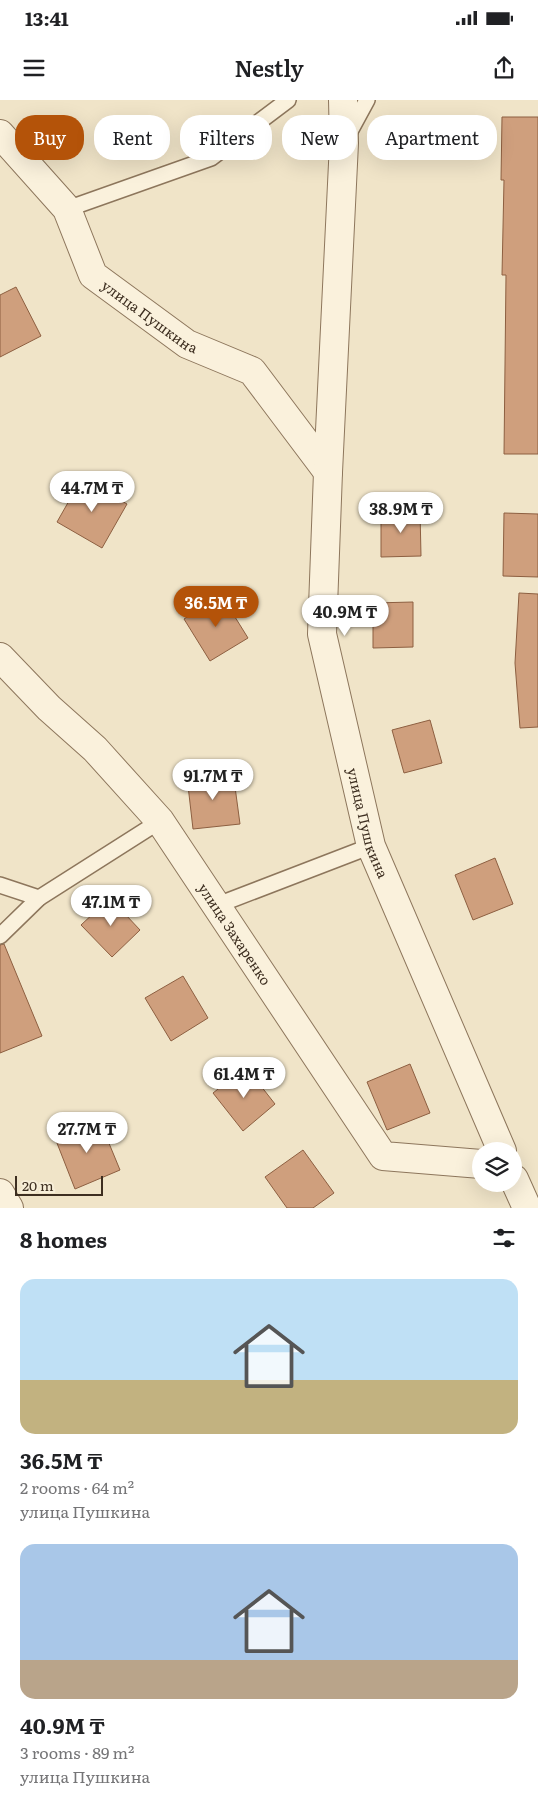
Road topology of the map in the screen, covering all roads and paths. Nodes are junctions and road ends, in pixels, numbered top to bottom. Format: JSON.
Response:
{"nodes":[{"id":1,"x":288,"y":100,"type":"edge"},
{"id":2,"x":343,"y":100,"type":"edge"},
{"id":3,"x":366,"y":100,"type":"edge"},
{"id":4,"x":343,"y":115,"type":"edge"},
{"id":5,"x":357,"y":118,"type":"edge"},
{"id":6,"x":0,"y":134,"type":"edge"},
{"id":7,"x":343,"y":160,"type":"edge"},
{"id":8,"x":67,"y":209,"type":"junction"},
{"id":9,"x":328,"y":472,"type":"junction"},
{"id":10,"x":0,"y":657,"type":"edge"},
{"id":11,"x":160,"y":821,"type":"junction"},
{"id":12,"x":371,"y":846,"type":"junction"},
{"id":13,"x":0,"y":885,"type":"edge"},
{"id":14,"x":39,"y":898,"type":"junction"},
{"id":15,"x":215,"y":906,"type":"junction"},
{"id":16,"x":0,"y":936,"type":"edge"},
{"id":17,"x":498,"y":1142,"type":"edge"},
{"id":18,"x":472,"y":1163,"type":"edge"},
{"id":19,"x":519,"y":1192,"type":"edge"},
{"id":20,"x":0,"y":1194,"type":"edge"},
{"id":21,"x":9,"y":1208,"type":"edge"},
{"id":22,"x":526,"y":1208,"type":"edge"}],
"edges":[{"from":1,"to":8,"type":"lane"},
{"from":2,"to":4,"type":"street","name":"улица Пушкина"},
{"from":3,"to":5,"type":"lane"},
{"from":6,"to":8,"type":"street","name":"улица Пушкина"},
{"from":7,"to":9,"type":"street","name":"улица Пушкина"},
{"from":8,"to":9,"type":"street","name":"улица Пушкина"},
{"from":9,"to":12,"type":"street","name":"улица Пушкина"},
{"from":10,"to":11,"type":"street","name":"улица Захаренко"},
{"from":11,"to":14,"type":"lane"},
{"from":11,"to":15,"type":"street","name":"улица Захаренко"},
{"from":12,"to":15,"type":"lane"},
{"from":12,"to":17,"type":"street","name":"улица Пушкина"},
{"from":13,"to":14,"type":"lane"},
{"from":14,"to":16,"type":"lane"},
{"from":15,"to":18,"type":"street","name":"улица Захаренко"},
{"from":19,"to":22,"type":"street"},
{"from":20,"to":21,"type":"street"}]}
